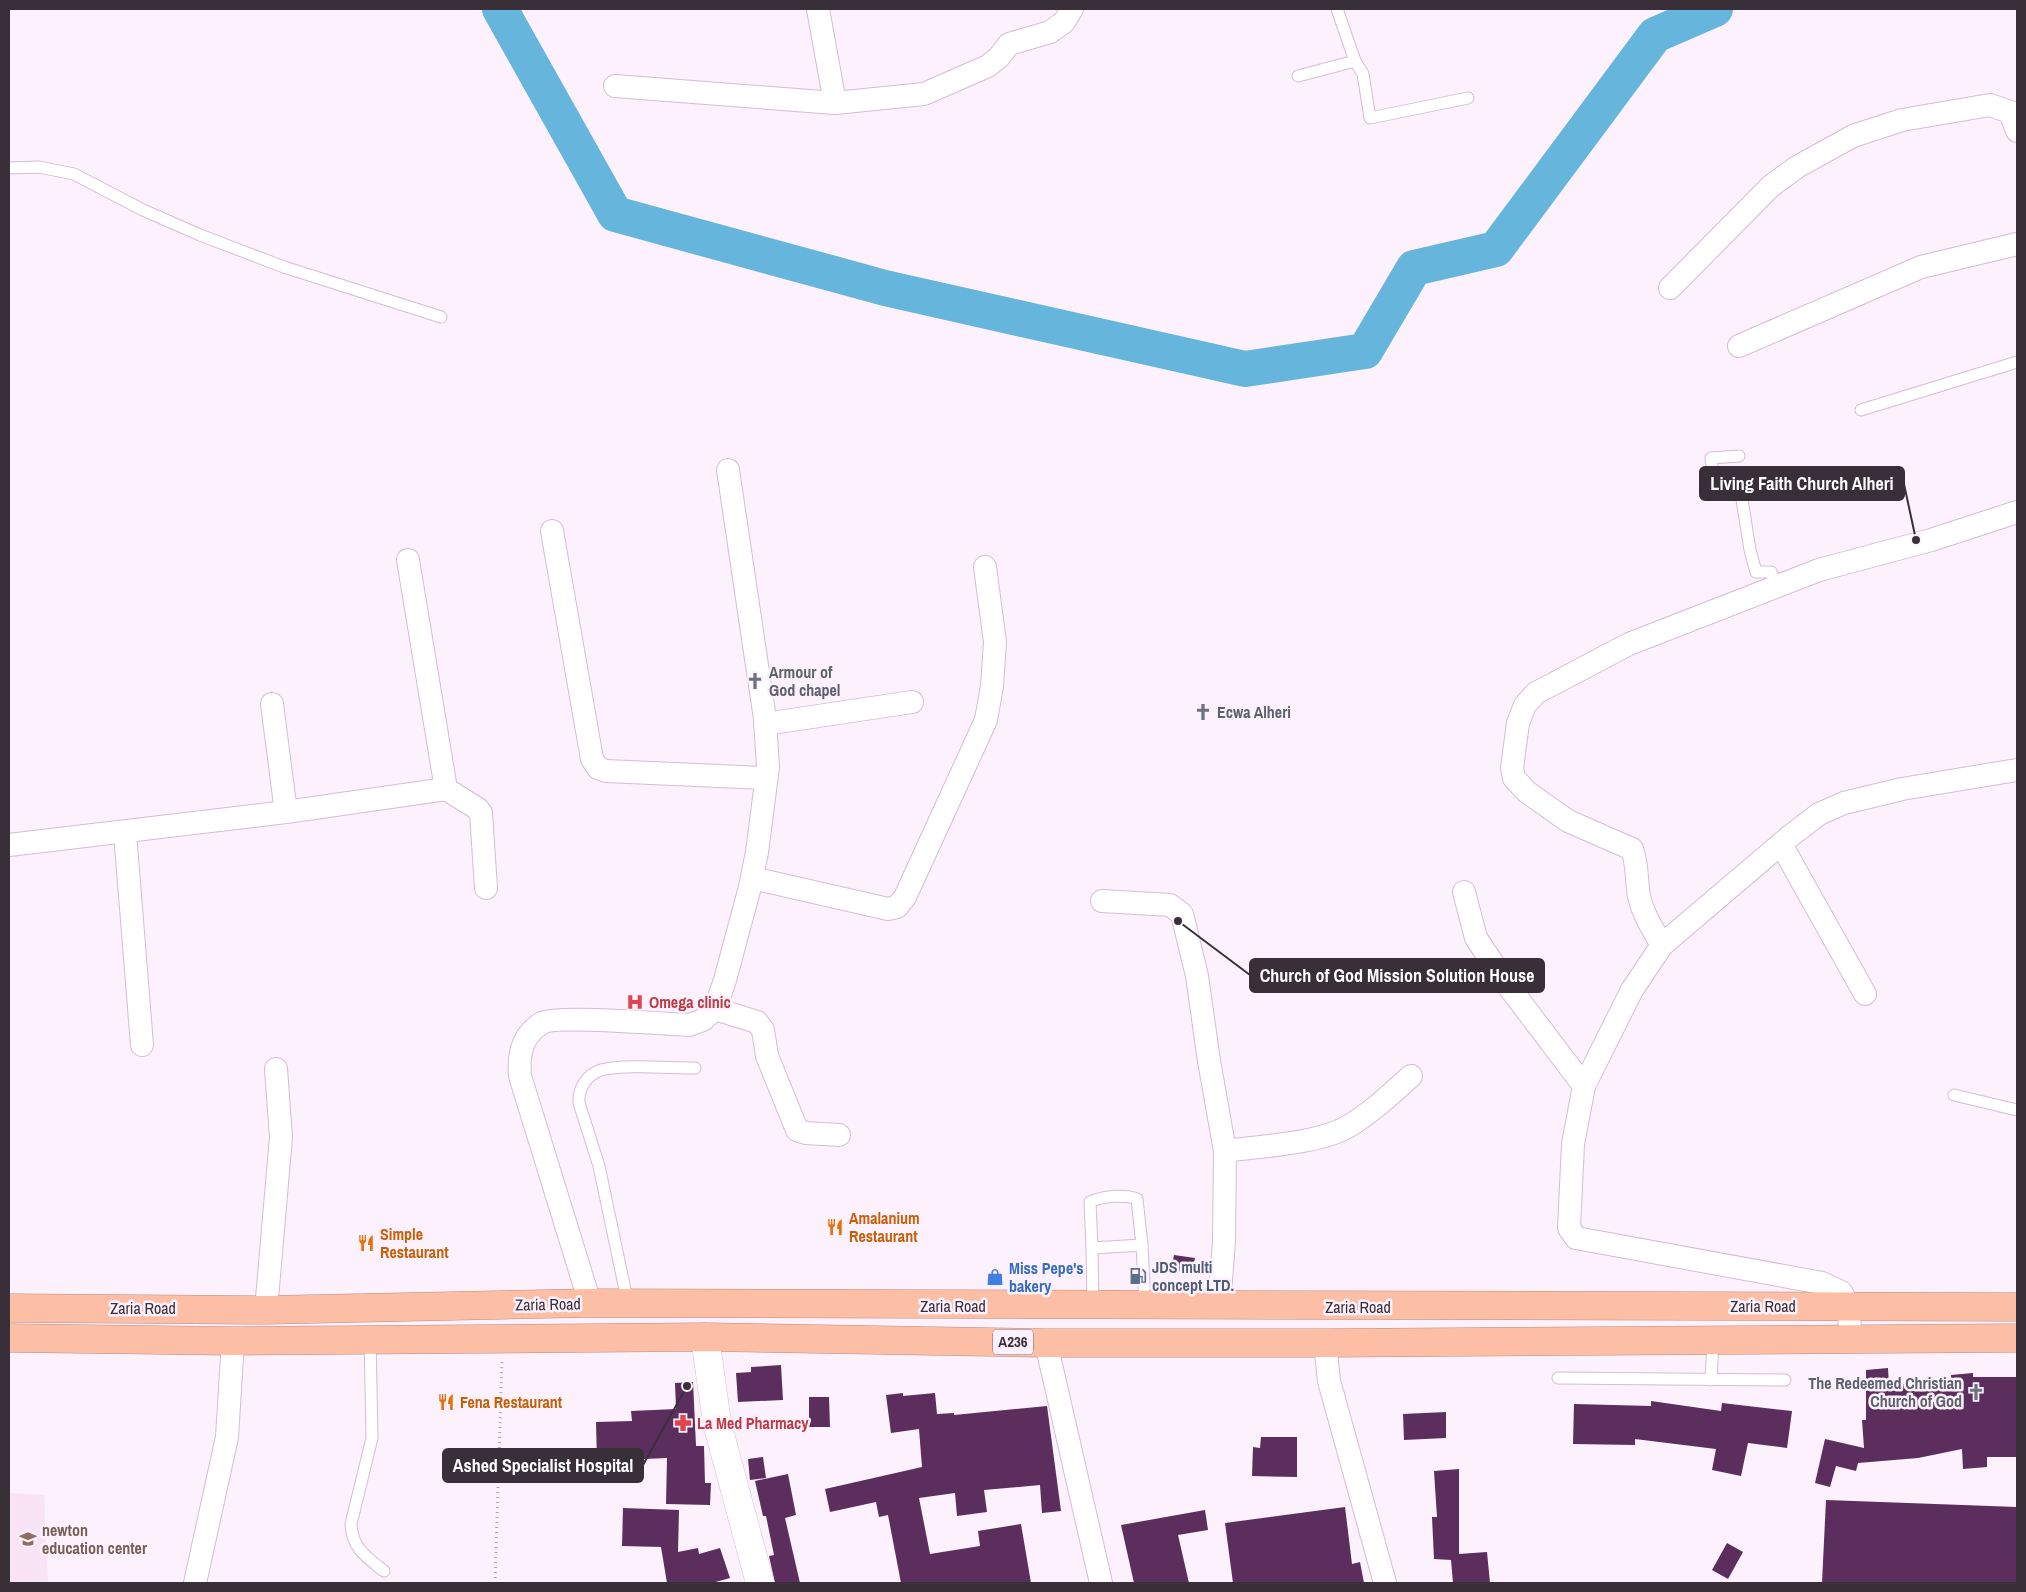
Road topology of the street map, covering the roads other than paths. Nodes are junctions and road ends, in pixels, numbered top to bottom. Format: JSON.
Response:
{"nodes":[{"id":1,"x":818,"y":9,"type":"edge"},
{"id":2,"x":1072,"y":9,"type":"edge"},
{"id":3,"x":1337,"y":9,"type":"edge"},
{"id":4,"x":1355,"y":61,"type":"junction"},
{"id":5,"x":1298,"y":76,"type":"dead end"},
{"id":6,"x":615,"y":86,"type":"dead end"},
{"id":7,"x":1468,"y":98,"type":"dead end"},
{"id":8,"x":835,"y":103,"type":"junction"},
{"id":9,"x":2017,"y":131,"type":"edge"},
{"id":10,"x":9,"y":168,"type":"edge"},
{"id":11,"x":2017,"y":244,"type":"edge"},
{"id":12,"x":1670,"y":288,"type":"dead end"},
{"id":13,"x":441,"y":317,"type":"dead end"},
{"id":14,"x":1739,"y":346,"type":"dead end"},
{"id":15,"x":2017,"y":362,"type":"edge"},
{"id":16,"x":1861,"y":410,"type":"dead end"},
{"id":17,"x":1738,"y":456,"type":"dead end"},
{"id":18,"x":728,"y":470,"type":"dead end"},
{"id":19,"x":2017,"y":512,"type":"edge"},
{"id":20,"x":552,"y":531,"type":"dead end"},
{"id":21,"x":408,"y":560,"type":"dead end"},
{"id":22,"x":985,"y":567,"type":"dead end"},
{"id":23,"x":1777,"y":587,"type":"junction"},
{"id":24,"x":912,"y":702,"type":"dead end"},
{"id":25,"x":272,"y":704,"type":"dead end"},
{"id":26,"x":765,"y":724,"type":"junction"},
{"id":27,"x":2017,"y":770,"type":"edge"},
{"id":28,"x":766,"y":778,"type":"junction"},
{"id":29,"x":446,"y":789,"type":"junction"},
{"id":30,"x":286,"y":812,"type":"junction"},
{"id":31,"x":125,"y":832,"type":"junction"},
{"id":32,"x":1781,"y":844,"type":"junction"},
{"id":33,"x":9,"y":845,"type":"edge"},
{"id":34,"x":752,"y":878,"type":"junction"},
{"id":35,"x":486,"y":888,"type":"dead end"},
{"id":36,"x":1464,"y":892,"type":"dead end"},
{"id":37,"x":1102,"y":901,"type":"dead end"},
{"id":38,"x":1662,"y":946,"type":"junction"},
{"id":39,"x":1865,"y":994,"type":"dead end"},
{"id":40,"x":715,"y":1009,"type":"junction"},
{"id":41,"x":142,"y":1045,"type":"dead end"},
{"id":42,"x":695,"y":1068,"type":"dead end"},
{"id":43,"x":276,"y":1069,"type":"dead end"},
{"id":44,"x":1411,"y":1076,"type":"dead end"},
{"id":45,"x":1584,"y":1086,"type":"junction"},
{"id":46,"x":1954,"y":1095,"type":"dead end"},
{"id":47,"x":2017,"y":1110,"type":"edge"},
{"id":48,"x":839,"y":1135,"type":"dead end"},
{"id":49,"x":1225,"y":1151,"type":"junction"},
{"id":50,"x":1142,"y":1245,"type":"junction"},
{"id":51,"x":1092,"y":1248,"type":"junction"},
{"id":52,"x":590,"y":1304,"type":"junction"},
{"id":53,"x":628,"y":1304,"type":"junction"},
{"id":54,"x":1093,"y":1306,"type":"junction"},
{"id":55,"x":1849,"y":1306,"type":"junction"},
{"id":56,"x":1158,"y":1307,"type":"junction"},
{"id":57,"x":1219,"y":1307,"type":"junction"},
{"id":58,"x":2017,"y":1307,"type":"edge"},
{"id":59,"x":9,"y":1308,"type":"edge"},
{"id":60,"x":197,"y":1309,"type":"junction"},
{"id":61,"x":266,"y":1310,"type":"junction"},
{"id":62,"x":705,"y":1337,"type":"junction"},
{"id":63,"x":9,"y":1338,"type":"edge"},
{"id":64,"x":2017,"y":1338,"type":"edge"},
{"id":65,"x":370,"y":1339,"type":"junction"},
{"id":66,"x":195,"y":1340,"type":"junction"},
{"id":67,"x":1713,"y":1340,"type":"junction"},
{"id":68,"x":1850,"y":1340,"type":"junction"},
{"id":69,"x":233,"y":1341,"type":"junction"},
{"id":70,"x":1046,"y":1342,"type":"junction"},
{"id":71,"x":1174,"y":1343,"type":"junction"},
{"id":72,"x":1325,"y":1343,"type":"junction"},
{"id":73,"x":1558,"y":1378,"type":"dead end"},
{"id":74,"x":1711,"y":1380,"type":"junction"},
{"id":75,"x":1785,"y":1380,"type":"dead end"},
{"id":76,"x":384,"y":1571,"type":"dead end"},
{"id":77,"x":196,"y":1583,"type":"edge"},
{"id":78,"x":760,"y":1583,"type":"edge"},
{"id":79,"x":1101,"y":1583,"type":"edge"},
{"id":80,"x":1385,"y":1583,"type":"edge"}],
"edges":[{"from":1,"to":8,"type":"street"},
{"from":2,"to":8,"type":"street"},
{"from":3,"to":4,"type":"lane"},
{"from":4,"to":5,"type":"lane"},
{"from":4,"to":7,"type":"lane"},
{"from":6,"to":8,"type":"street"},
{"from":9,"to":12,"type":"street"},
{"from":10,"to":13,"type":"lane"},
{"from":11,"to":14,"type":"street"},
{"from":15,"to":16,"type":"lane"},
{"from":17,"to":23,"type":"lane"},
{"from":18,"to":26,"type":"street"},
{"from":19,"to":23,"type":"street"},
{"from":20,"to":28,"type":"street"},
{"from":21,"to":29,"type":"street"},
{"from":22,"to":34,"type":"street"},
{"from":23,"to":38,"type":"street"},
{"from":24,"to":26,"type":"street"},
{"from":25,"to":30,"type":"street"},
{"from":26,"to":28,"type":"street"},
{"from":27,"to":32,"type":"street"},
{"from":28,"to":34,"type":"street"},
{"from":29,"to":30,"type":"street"},
{"from":29,"to":35,"type":"street"},
{"from":30,"to":31,"type":"street"},
{"from":31,"to":33,"type":"street"},
{"from":31,"to":41,"type":"street"},
{"from":32,"to":38,"type":"street"},
{"from":32,"to":39,"type":"street"},
{"from":34,"to":40,"type":"street"},
{"from":36,"to":45,"type":"street"},
{"from":37,"to":49,"type":"street"},
{"from":38,"to":45,"type":"street"},
{"from":40,"to":48,"type":"street"},
{"from":40,"to":52,"type":"street"},
{"from":42,"to":53,"type":"lane"},
{"from":43,"to":61,"type":"street"},
{"from":44,"to":49,"type":"street"},
{"from":45,"to":55,"type":"street"},
{"from":46,"to":47,"type":"lane"},
{"from":49,"to":57,"type":"street"},
{"from":50,"to":51,"type":"lane"},
{"from":50,"to":51,"type":"lane"},
{"from":50,"to":56,"type":"lane"},
{"from":51,"to":54,"type":"lane"},
{"from":52,"to":53,"type":"highway","name":"Zaria Road","number":"A236"},
{"from":52,"to":61,"type":"highway","name":"Zaria Road","number":"A236"},
{"from":53,"to":54,"type":"highway","name":"Zaria Road","number":"A236"},
{"from":54,"to":56,"type":"highway","name":"Zaria Road","number":"A236"},
{"from":55,"to":57,"type":"highway","name":"Zaria Road","number":"A236"},
{"from":55,"to":58,"type":"highway","name":"Zaria Road","number":"A236"},
{"from":55,"to":68,"type":"street"},
{"from":56,"to":57,"type":"highway","name":"Zaria Road","number":"A236"},
{"from":56,"to":71,"type":"highway"},
{"from":59,"to":60,"type":"highway","name":"Zaria Road","number":"A236"},
{"from":60,"to":61,"type":"highway","name":"Zaria Road","number":"A236"},
{"from":60,"to":66,"type":"highway"},
{"from":62,"to":65,"type":"highway","number":"A236"},
{"from":62,"to":70,"type":"highway","number":"A236"},
{"from":62,"to":78,"type":"street"},
{"from":63,"to":66,"type":"highway","number":"A236"},
{"from":64,"to":68,"type":"highway","number":"A236"},
{"from":65,"to":69,"type":"highway","number":"A236"},
{"from":65,"to":76,"type":"lane"},
{"from":66,"to":69,"type":"highway","number":"A236"},
{"from":67,"to":68,"type":"highway","number":"A236"},
{"from":67,"to":72,"type":"highway","number":"A236"},
{"from":67,"to":74,"type":"lane"},
{"from":69,"to":77,"type":"street"},
{"from":70,"to":71,"type":"highway","number":"A236"},
{"from":70,"to":79,"type":"street"},
{"from":71,"to":72,"type":"highway","number":"A236"},
{"from":72,"to":80,"type":"street"},
{"from":73,"to":74,"type":"lane"},
{"from":74,"to":75,"type":"lane"}]}
